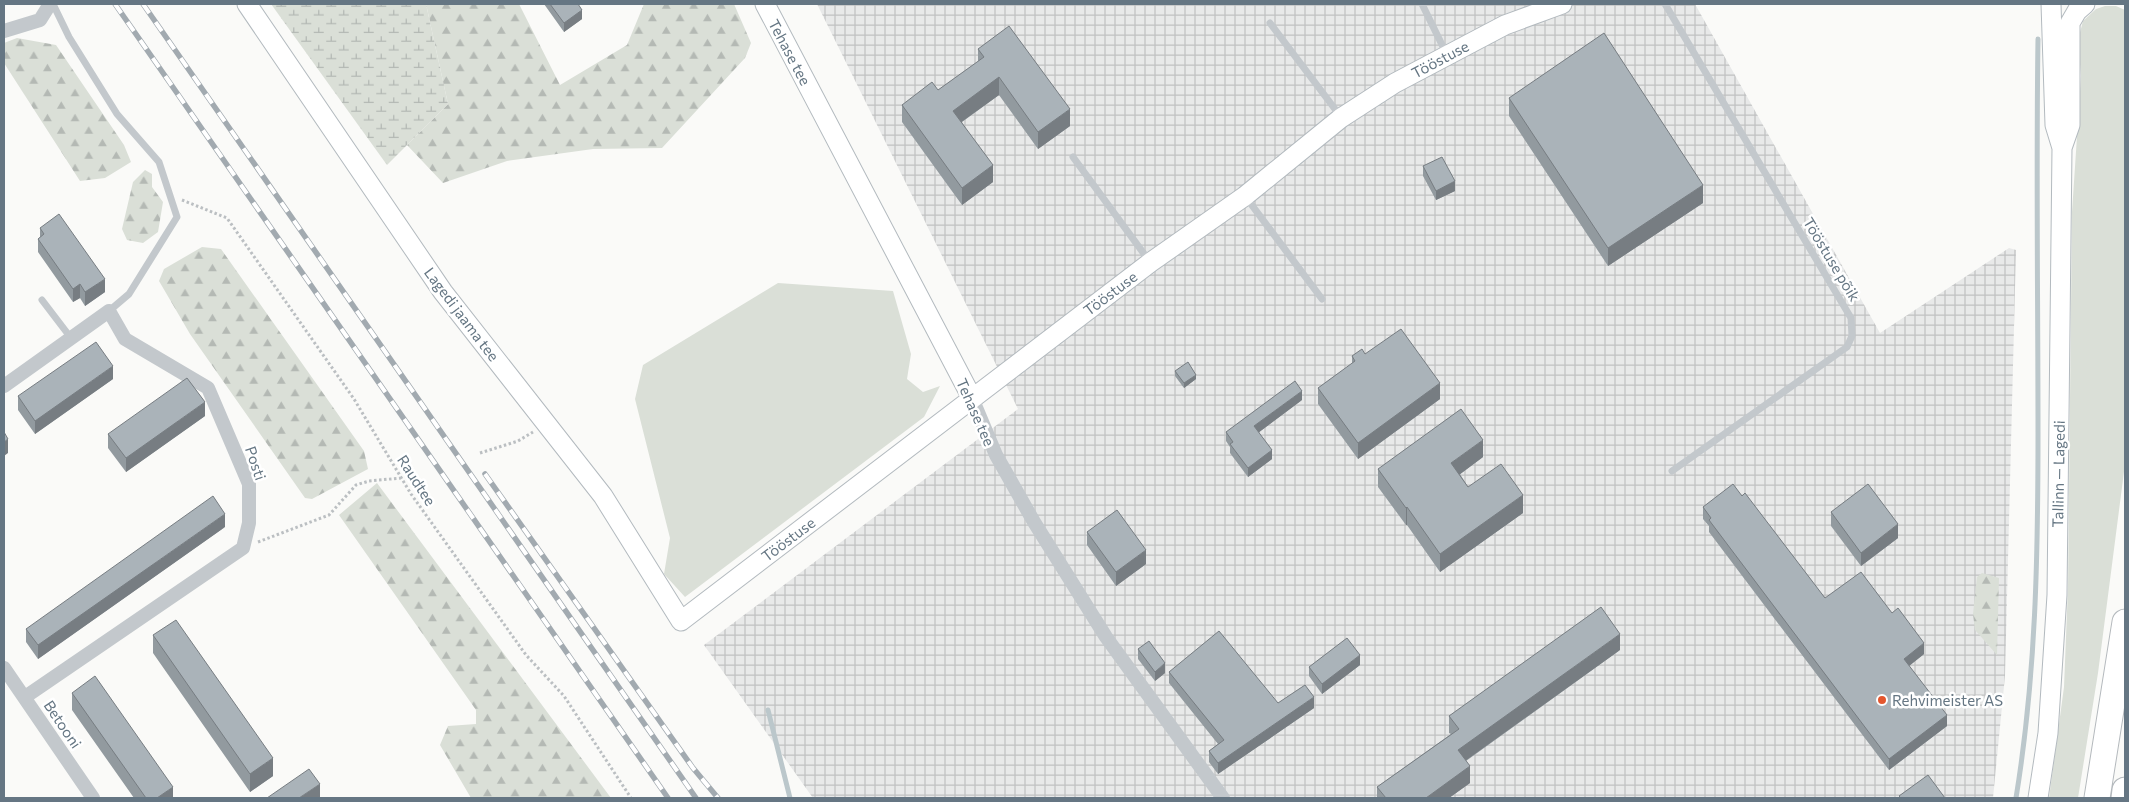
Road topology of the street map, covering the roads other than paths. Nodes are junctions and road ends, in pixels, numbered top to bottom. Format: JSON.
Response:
{"nodes":[{"id":1,"x":52,"y":4,"type":"edge"},
{"id":2,"x":247,"y":4,"type":"edge"},
{"id":3,"x":764,"y":4,"type":"edge"},
{"id":4,"x":1422,"y":4,"type":"edge"},
{"id":5,"x":1562,"y":4,"type":"edge"},
{"id":6,"x":1665,"y":4,"type":"edge"},
{"id":7,"x":2051,"y":4,"type":"edge"},
{"id":8,"x":2085,"y":4,"type":"edge"},
{"id":9,"x":1270,"y":23,"type":"dead end"},
{"id":10,"x":4,"y":31,"type":"edge"},
{"id":11,"x":1447,"y":55,"type":"junction"},
{"id":12,"x":1341,"y":118,"type":"junction"},
{"id":13,"x":2062,"y":148,"type":"junction"},
{"id":14,"x":1073,"y":157,"type":"dead end"},
{"id":15,"x":1245,"y":196,"type":"junction"},
{"id":16,"x":1151,"y":262,"type":"junction"},
{"id":17,"x":1322,"y":299,"type":"dead end"},
{"id":18,"x":42,"y":300,"type":"dead end"},
{"id":19,"x":109,"y":311,"type":"junction"},
{"id":20,"x":71,"y":338,"type":"junction"},
{"id":21,"x":4,"y":386,"type":"edge"},
{"id":22,"x":972,"y":398,"type":"junction"},
{"id":23,"x":1672,"y":471,"type":"dead end"},
{"id":24,"x":681,"y":621,"type":"joint"},
{"id":25,"x":2125,"y":622,"type":"edge"},
{"id":26,"x":4,"y":668,"type":"edge"},
{"id":27,"x":25,"y":697,"type":"junction"},
{"id":28,"x":2125,"y":790,"type":"edge"},
{"id":29,"x":93,"y":798,"type":"edge"},
{"id":30,"x":1223,"y":798,"type":"edge"},
{"id":31,"x":2038,"y":798,"type":"edge"},
{"id":32,"x":2097,"y":798,"type":"edge"},
{"id":33,"x":2124,"y":798,"type":"edge"}],
"edges":[{"from":1,"to":10,"type":"street"},
{"from":1,"to":19,"type":"lane"},
{"from":2,"to":24,"type":"street","name":"Lagedi jaama tee"},
{"from":3,"to":22,"type":"street","name":"Tehase tee"},
{"from":4,"to":11,"type":"lane"},
{"from":5,"to":11,"type":"street","name":"Tööstuse"},
{"from":6,"to":23,"type":"lane","name":"Tööstuse põik"},
{"from":7,"to":13,"type":"street","name":"Tallinn — Lagedi"},
{"from":8,"to":13,"type":"street","name":"Tallinn — Lagedi"},
{"from":9,"to":12,"type":"lane"},
{"from":11,"to":12,"type":"street","name":"Tööstuse"},
{"from":12,"to":15,"type":"street","name":"Tööstuse"},
{"from":13,"to":31,"type":"street","name":"Tallinn — Lagedi"},
{"from":14,"to":16,"type":"lane"},
{"from":15,"to":16,"type":"street","name":"Tööstuse"},
{"from":15,"to":17,"type":"lane"},
{"from":16,"to":22,"type":"street","name":"Tööstuse"},
{"from":18,"to":20,"type":"lane"},
{"from":19,"to":20,"type":"street"},
{"from":19,"to":27,"type":"street","name":"Posti"},
{"from":20,"to":21,"type":"street"},
{"from":22,"to":24,"type":"street","name":"Tööstuse"},
{"from":22,"to":30,"type":"street","name":"Tehase tee"},
{"from":25,"to":32,"type":"highway"},
{"from":26,"to":27,"type":"street","name":"Betooni"},
{"from":27,"to":29,"type":"street","name":"Betooni"},
{"from":28,"to":33,"type":"highway"}]}
